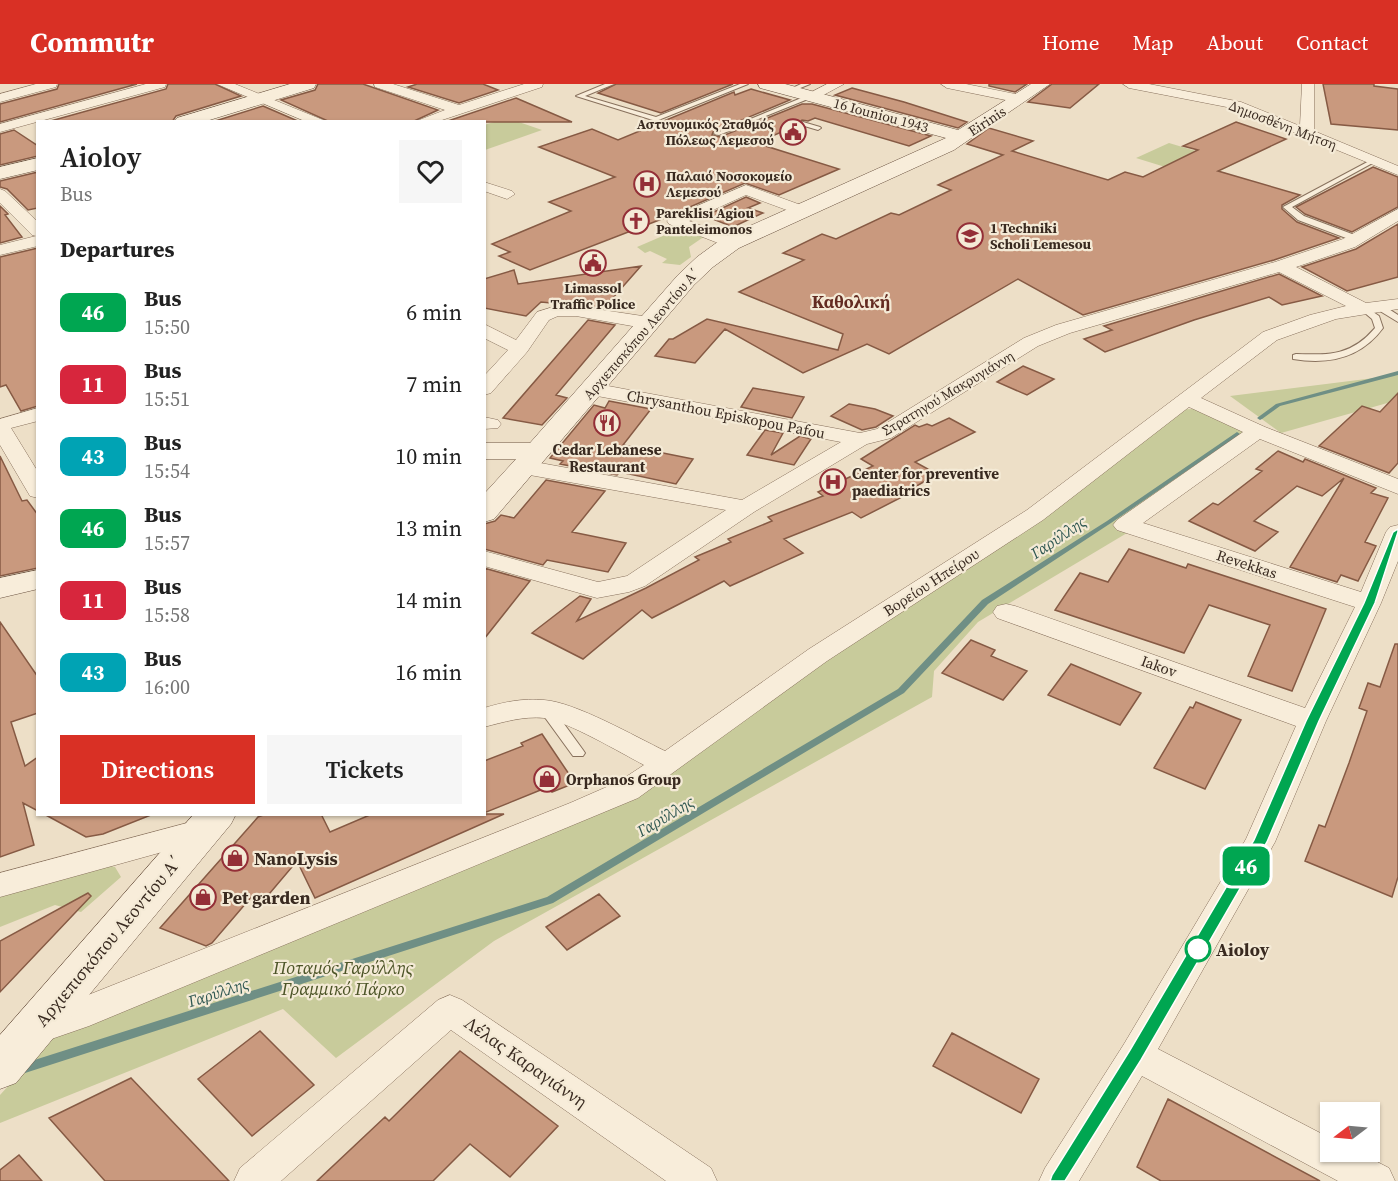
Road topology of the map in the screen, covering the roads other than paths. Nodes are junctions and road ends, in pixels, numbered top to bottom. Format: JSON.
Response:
{"nodes":[{"id":1,"x":51,"y":84,"type":"edge"},
{"id":2,"x":160,"y":84,"type":"edge"},
{"id":3,"x":223,"y":84,"type":"edge"},
{"id":4,"x":308,"y":84,"type":"edge"},
{"id":5,"x":380,"y":84,"type":"edge"},
{"id":6,"x":537,"y":84,"type":"edge"},
{"id":7,"x":611,"y":84,"type":"edge"},
{"id":8,"x":722,"y":84,"type":"edge"},
{"id":9,"x":746,"y":84,"type":"edge"},
{"id":10,"x":766,"y":84,"type":"edge"},
{"id":11,"x":838,"y":84,"type":"edge"},
{"id":12,"x":946,"y":84,"type":"edge"},
{"id":13,"x":1042,"y":84,"type":"edge"},
{"id":14,"x":1129,"y":84,"type":"edge"},
{"id":15,"x":1308,"y":84,"type":"edge"},
{"id":16,"x":736,"y":88,"type":"junction"},
{"id":17,"x":803,"y":90,"type":"edge"},
{"id":18,"x":0,"y":98,"type":"edge"},
{"id":19,"x":262,"y":98,"type":"junction"},
{"id":20,"x":1020,"y":99,"type":"junction"},
{"id":21,"x":457,"y":109,"type":"junction"},
{"id":22,"x":770,"y":114,"type":"junction"},
{"id":23,"x":779,"y":117,"type":"dead end"},
{"id":24,"x":190,"y":120,"type":"edge"},
{"id":25,"x":316,"y":120,"type":"edge"},
{"id":26,"x":427,"y":120,"type":"edge"},
{"id":27,"x":802,"y":124,"type":"dead end"},
{"id":28,"x":818,"y":128,"type":"dead end"},
{"id":29,"x":0,"y":129,"type":"edge"},
{"id":30,"x":1307,"y":132,"type":"junction"},
{"id":31,"x":717,"y":134,"type":"dead end"},
{"id":32,"x":962,"y":137,"type":"junction"},
{"id":33,"x":1374,"y":160,"type":"junction"},
{"id":34,"x":36,"y":164,"type":"edge"},
{"id":35,"x":1398,"y":171,"type":"edge"},
{"id":36,"x":0,"y":173,"type":"edge"},
{"id":37,"x":486,"y":187,"type":"edge"},
{"id":38,"x":0,"y":194,"type":"edge"},
{"id":39,"x":507,"y":194,"type":"dead end"},
{"id":40,"x":802,"y":211,"type":"junction"},
{"id":41,"x":1398,"y":214,"type":"edge"},
{"id":42,"x":36,"y":230,"type":"edge"},
{"id":43,"x":1357,"y":239,"type":"junction"},
{"id":44,"x":36,"y":241,"type":"edge"},
{"id":45,"x":731,"y":243,"type":"junction"},
{"id":46,"x":0,"y":250,"type":"edge"},
{"id":47,"x":1281,"y":266,"type":"junction"},
{"id":48,"x":1380,"y":306,"type":"edge"},
{"id":49,"x":1398,"y":319,"type":"edge"},
{"id":50,"x":649,"y":323,"type":"junction"},
{"id":51,"x":486,"y":330,"type":"edge"},
{"id":52,"x":520,"y":348,"type":"junction"},
{"id":53,"x":1296,"y":357,"type":"dead end"},
{"id":54,"x":504,"y":367,"type":"junction"},
{"id":55,"x":486,"y":373,"type":"edge"},
{"id":56,"x":486,"y":387,"type":"edge"},
{"id":57,"x":592,"y":389,"type":"junction"},
{"id":58,"x":1187,"y":399,"type":"junction"},
{"id":59,"x":36,"y":415,"type":"edge"},
{"id":60,"x":0,"y":426,"type":"edge"},
{"id":61,"x":1257,"y":431,"type":"junction"},
{"id":62,"x":860,"y":439,"type":"junction"},
{"id":63,"x":486,"y":451,"type":"edge"},
{"id":64,"x":532,"y":459,"type":"junction"},
{"id":65,"x":1398,"y":487,"type":"edge"},
{"id":66,"x":36,"y":488,"type":"edge"},
{"id":67,"x":746,"y":507,"type":"junction"},
{"id":68,"x":486,"y":511,"type":"edge"},
{"id":69,"x":1398,"y":532,"type":"edge"},
{"id":70,"x":486,"y":559,"type":"edge"},
{"id":71,"x":36,"y":579,"type":"edge"},
{"id":72,"x":0,"y":588,"type":"edge"},
{"id":73,"x":1369,"y":603,"type":"junction"},
{"id":74,"x":1006,"y":612,"type":"dead end"},
{"id":75,"x":546,"y":709,"type":"junction"},
{"id":76,"x":486,"y":717,"type":"edge"},
{"id":77,"x":1312,"y":721,"type":"junction"},
{"id":78,"x":578,"y":753,"type":"dead end"},
{"id":79,"x":667,"y":764,"type":"junction"},
{"id":80,"x":210,"y":822,"type":"edge"},
{"id":81,"x":0,"y":885,"type":"edge"},
{"id":82,"x":33,"y":1030,"type":"junction"},
{"id":83,"x":1136,"y":1055,"type":"junction"},
{"id":84,"x":0,"y":1068,"type":"edge"},
{"id":85,"x":253,"y":1181,"type":"edge"},
{"id":86,"x":698,"y":1181,"type":"edge"},
{"id":87,"x":1059,"y":1181,"type":"edge"},
{"id":88,"x":1376,"y":1181,"type":"edge"}],
"edges":[{"from":1,"to":18,"type":"street"},
{"from":2,"to":29,"type":"street"},
{"from":3,"to":19,"type":"street"},
{"from":4,"to":19,"type":"main road"},
{"from":5,"to":21,"type":"street"},
{"from":6,"to":21,"type":"street"},
{"from":7,"to":16,"type":"lane"},
{"from":8,"to":16,"type":"lane"},
{"from":9,"to":16,"type":"lane"},
{"from":10,"to":17,"type":"main road","name":"16 Iouniou 1943"},
{"from":11,"to":17,"type":"street"},
{"from":12,"to":20,"type":"street"},
{"from":13,"to":20,"type":"main road","name":"Eirinis"},
{"from":14,"to":30,"type":"street","name":"Δημοσθένη Μήτση"},
{"from":15,"to":30,"type":"street"},
{"from":17,"to":22,"type":"lane"},
{"from":17,"to":32,"type":"main road","name":"16 Iouniou 1943"},
{"from":19,"to":24,"type":"main road"},
{"from":19,"to":25,"type":"street"},
{"from":20,"to":32,"type":"main road","name":"Eirinis"},
{"from":21,"to":26,"type":"street"},
{"from":22,"to":23,"type":"lane"},
{"from":22,"to":31,"type":"lane"},
{"from":27,"to":28,"type":"lane"},
{"from":30,"to":33,"type":"street","name":"Δημοσθένη Μήτση"},
{"from":32,"to":40,"type":"main road","name":"Αρχιεπισκόπου Λεοντίου Α΄"},
{"from":33,"to":35,"type":"street","name":"Δημοσθένη Μήτση"},
{"from":33,"to":43,"type":"lane"},
{"from":34,"to":36,"type":"main road"},
{"from":37,"to":39,"type":"street"},
{"from":38,"to":42,"type":"street"},
{"from":40,"to":45,"type":"main road","name":"Αρχιεπισκόπου Λεοντίου Α΄"},
{"from":40,"to":45,"type":"street"},
{"from":41,"to":43,"type":"street","name":"Στρατηγού Μακρυγιάννη"},
{"from":43,"to":47,"type":"street","name":"Στρατηγού Μακρυγιάννη"},
{"from":44,"to":46,"type":"street"},
{"from":45,"to":50,"type":"main road","name":"Αρχιεπισκόπου Λεοντίου Α΄"},
{"from":47,"to":48,"type":"street"},
{"from":47,"to":62,"type":"street","name":"Στρατηγού Μακρυγιάννη"},
{"from":48,"to":49,"type":"lane"},
{"from":48,"to":53,"type":"lane"},
{"from":48,"to":58,"type":"street","name":"Βορείου Ηπείρου"},
{"from":50,"to":52,"type":"street"},
{"from":50,"to":57,"type":"main road","name":"Αρχιεπισκόπου Λεοντίου Α΄"},
{"from":51,"to":52,"type":"street"},
{"from":52,"to":54,"type":"street"},
{"from":54,"to":55,"type":"street"},
{"from":54,"to":56,"type":"street"},
{"from":57,"to":62,"type":"street","name":"Chrysanthou Episkopou Pafou"},
{"from":57,"to":64,"type":"main road","name":"Αρχιεπισκόπου Λεοντίου Α΄"},
{"from":58,"to":61,"type":"street"},
{"from":58,"to":79,"type":"street","name":"Βορείου Ηπείρου"},
{"from":59,"to":60,"type":"street"},
{"from":60,"to":66,"type":"street"},
{"from":61,"to":65,"type":"street"},
{"from":61,"to":73,"type":"street","name":"Revekkas"},
{"from":62,"to":67,"type":"street","name":"Στρατηγού Μακρυγιάννη"},
{"from":63,"to":64,"type":"main road"},
{"from":64,"to":67,"type":"street"},
{"from":64,"to":68,"type":"main road","name":"Αρχιεπισκόπου Λεοντίου Α΄"},
{"from":67,"to":70,"type":"street","name":"Στρατηγού Μακρυγιάννη"},
{"from":69,"to":73,"type":"street"},
{"from":71,"to":72,"type":"main road"},
{"from":73,"to":77,"type":"street"},
{"from":74,"to":77,"type":"street","name":"Iakov"},
{"from":75,"to":76,"type":"street"},
{"from":75,"to":78,"type":"lane"},
{"from":75,"to":79,"type":"street"},
{"from":77,"to":83,"type":"street"},
{"from":79,"to":82,"type":"street","name":"Βορείου Ηπείρου"},
{"from":80,"to":81,"type":"street"},
{"from":80,"to":82,"type":"main road","name":"Αρχιεπισκόπου Λεοντίου Α΄"},
{"from":82,"to":84,"type":"main road","name":"Αρχιεπισκόπου Λεοντίου Α΄"},
{"from":83,"to":87,"type":"street"},
{"from":83,"to":88,"type":"street"},
{"from":85,"to":86,"type":"street","name":"Λέλας Καραγιάννη"}]}
